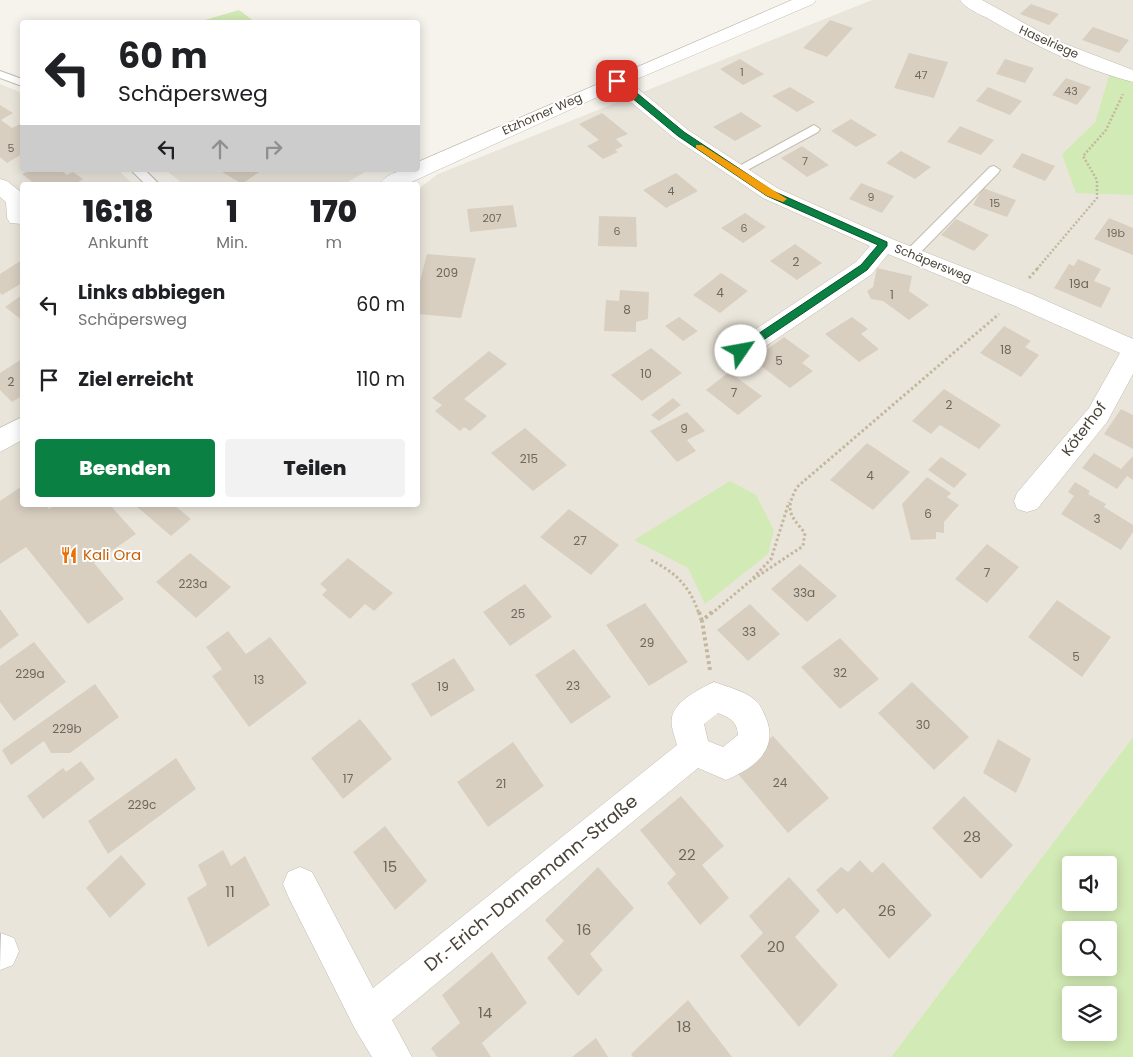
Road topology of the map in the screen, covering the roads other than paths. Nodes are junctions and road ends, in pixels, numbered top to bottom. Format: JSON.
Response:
{"nodes":[{"id":1,"x":807,"y":0,"type":"edge"},
{"id":2,"x":968,"y":0,"type":"edge"},
{"id":3,"x":0,"y":74,"type":"edge"},
{"id":4,"x":1131,"y":75,"type":"edge"},
{"id":5,"x":617,"y":81,"type":"junction"},
{"id":6,"x":20,"y":82,"type":"edge"},
{"id":7,"x":814,"y":128,"type":"dead end"},
{"id":8,"x":420,"y":169,"type":"edge"},
{"id":9,"x":736,"y":170,"type":"junction"},
{"id":10,"x":994,"y":170,"type":"dead end"},
{"id":11,"x":139,"y":172,"type":"edge"},
{"id":12,"x":414,"y":172,"type":"edge"},
{"id":13,"x":151,"y":182,"type":"edge"},
{"id":14,"x":395,"y":182,"type":"edge"},
{"id":15,"x":0,"y":186,"type":"edge"},
{"id":16,"x":18,"y":218,"type":"dead end"},
{"id":17,"x":884,"y":244,"type":"junction"},
{"id":18,"x":911,"y":254,"type":"junction"},
{"id":19,"x":1133,"y":350,"type":"edge"},
{"id":20,"x":741,"y":351,"type":"dead end"},
{"id":21,"x":1027,"y":502,"type":"dead end"},
{"id":22,"x":694,"y":750,"type":"junction"},
{"id":23,"x":300,"y":884,"type":"dead end"},
{"id":24,"x":368,"y":1016,"type":"junction"},
{"id":25,"x":393,"y":1057,"type":"edge"}],
"edges":[{"from":1,"to":5,"type":"street","name":"Etzhorner Weg"},
{"from":2,"to":4,"type":"street","name":"Haselriege"},
{"from":3,"to":6,"type":"lane"},
{"from":5,"to":8,"type":"street","name":"Etzhorner Weg"},
{"from":5,"to":9,"type":"street","name":"Schäpersweg"},
{"from":7,"to":9,"type":"lane"},
{"from":9,"to":17,"type":"street","name":"Schäpersweg"},
{"from":10,"to":18,"type":"lane"},
{"from":11,"to":13,"type":"lane"},
{"from":12,"to":14,"type":"street","name":"Etzhorner Weg"},
{"from":15,"to":16,"type":"street"},
{"from":17,"to":18,"type":"street","name":"Schäpersweg"},
{"from":17,"to":20,"type":"street"},
{"from":18,"to":19,"type":"street","name":"Schäpersweg"},
{"from":19,"to":21,"type":"street","name":"Köterhof"},
{"from":22,"to":22,"type":"street"},
{"from":22,"to":24,"type":"street","name":"Dr.-Erich-Dannemann-Straße"},
{"from":23,"to":24,"type":"street"},
{"from":24,"to":25,"type":"street"}]}
